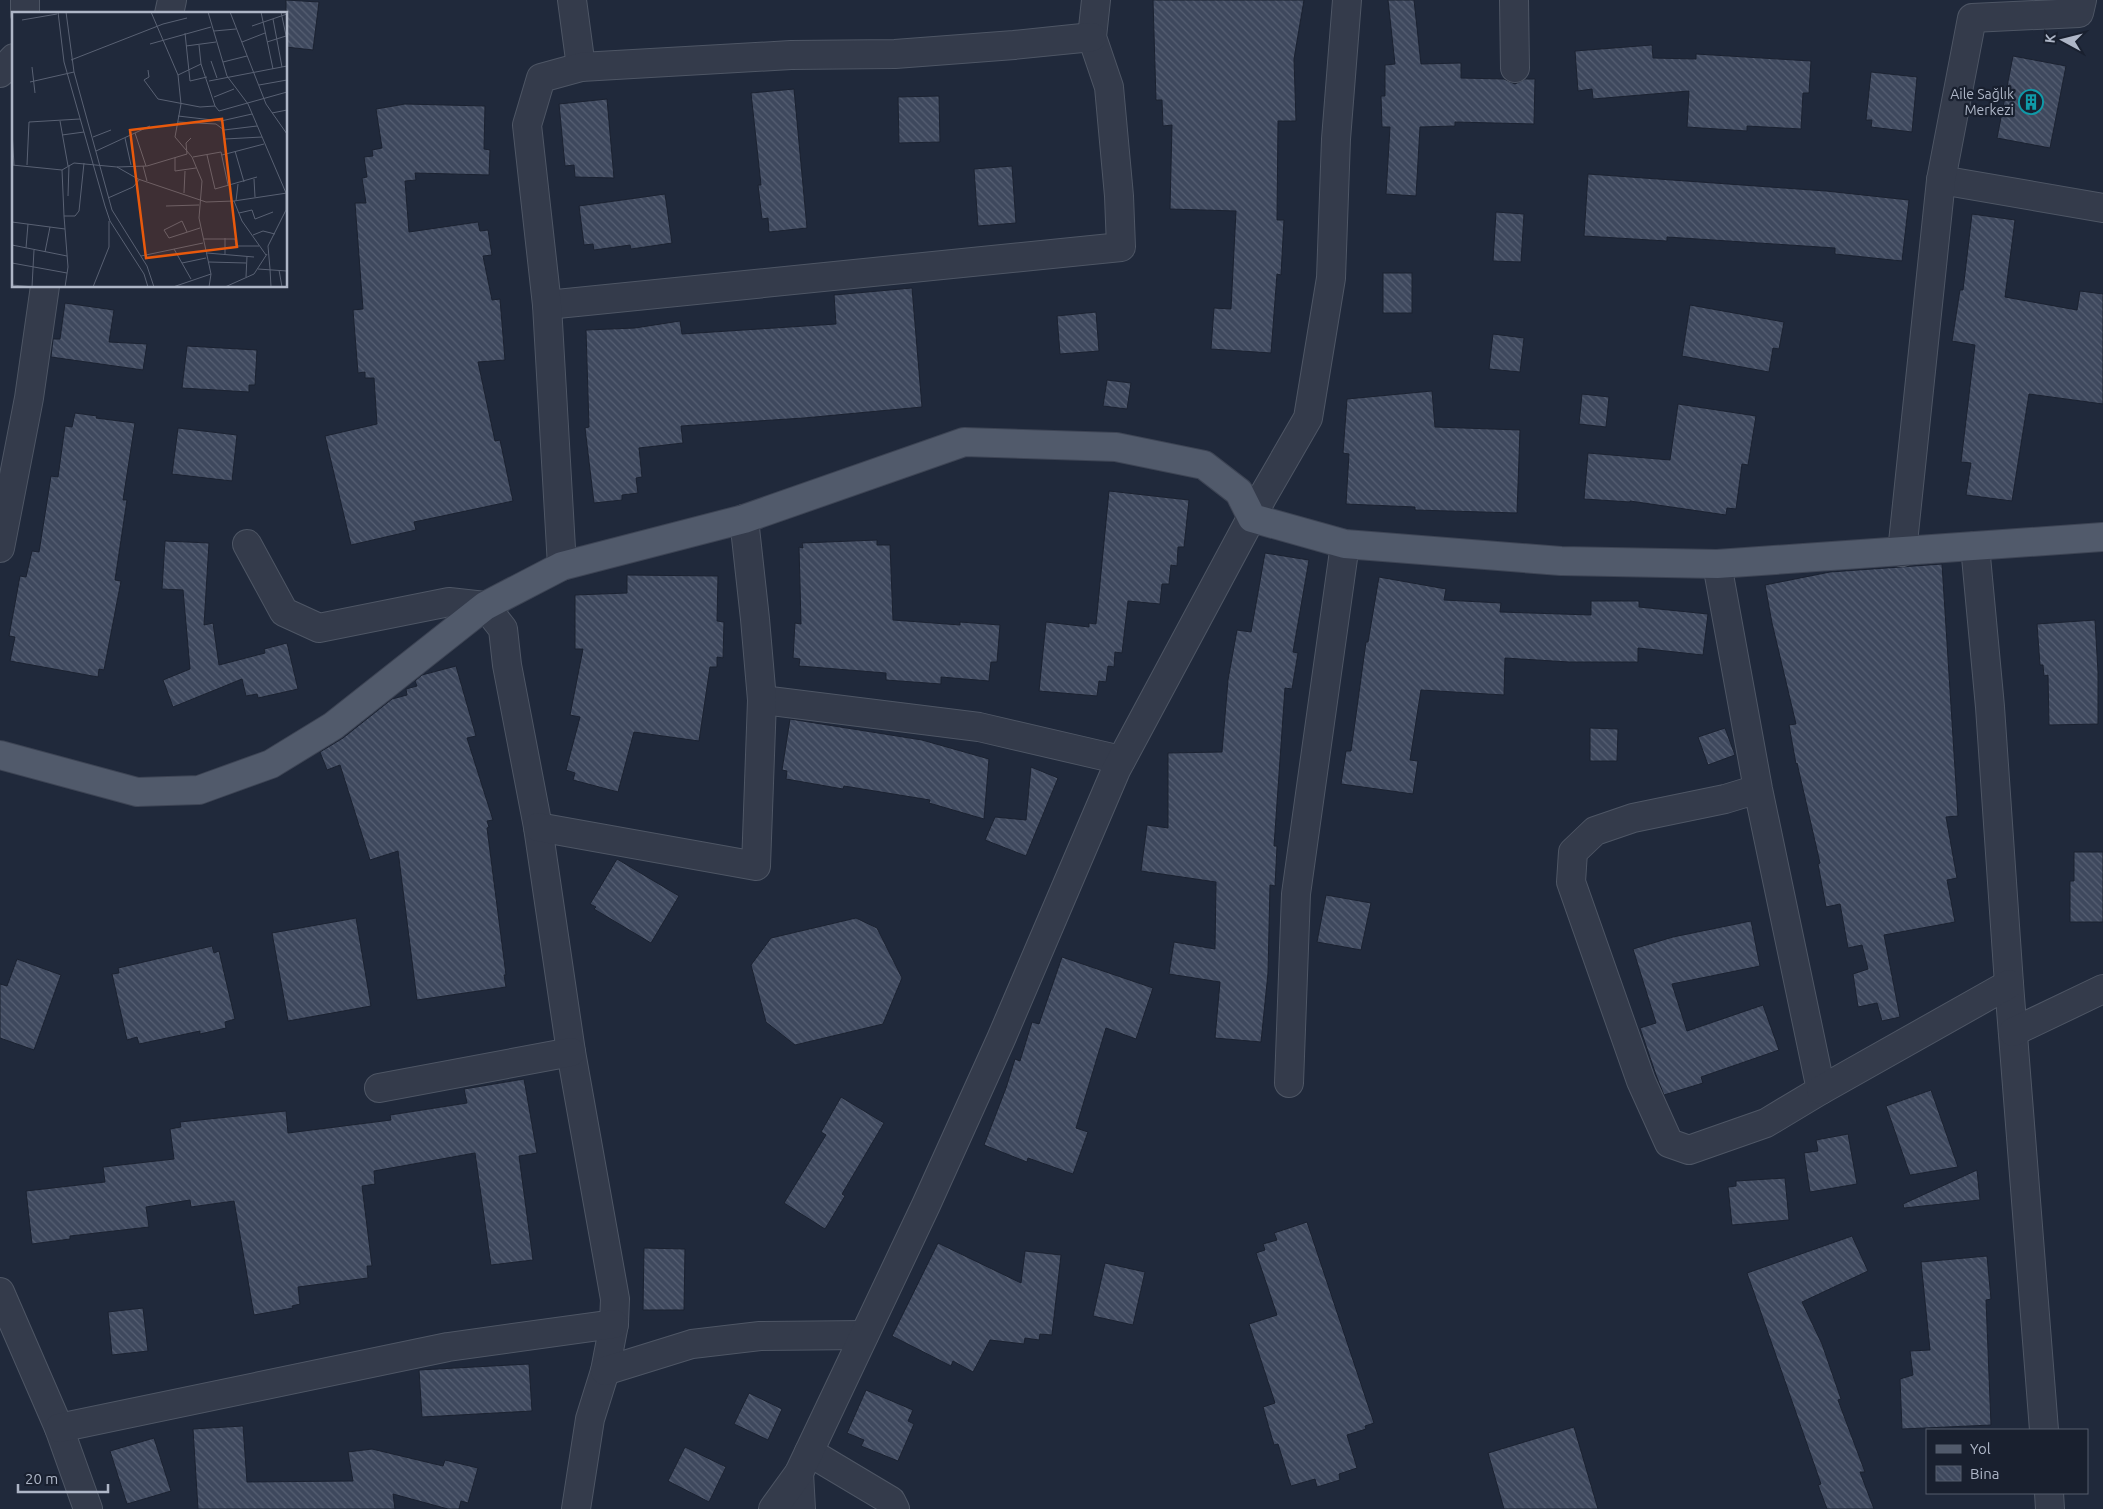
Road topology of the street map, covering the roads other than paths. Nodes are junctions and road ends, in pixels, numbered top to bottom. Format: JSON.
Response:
{"nodes":[{"id":1,"x":572,"y":0,"type":"edge"},
{"id":2,"x":1096,"y":0,"type":"edge"},
{"id":3,"x":1347,"y":0,"type":"edge"},
{"id":4,"x":1514,"y":0,"type":"edge"},
{"id":5,"x":2082,"y":0,"type":"edge"},
{"id":6,"x":1092,"y":37,"type":"junction"},
{"id":7,"x":12,"y":60,"type":"edge"},
{"id":8,"x":581,"y":67,"type":"junction"},
{"id":9,"x":1515,"y":68,"type":"dead end"},
{"id":10,"x":0,"y":73,"type":"edge"},
{"id":11,"x":1941,"y":180,"type":"junction"},
{"id":12,"x":2103,"y":208,"type":"edge"},
{"id":13,"x":45,"y":288,"type":"edge"},
{"id":14,"x":547,"y":305,"type":"junction"},
{"id":15,"x":1252,"y":518,"type":"junction"},
{"id":16,"x":744,"y":519,"type":"junction"},
{"id":17,"x":2103,"y":537,"type":"edge"},
{"id":18,"x":247,"y":544,"type":"dead end"},
{"id":19,"x":1345,"y":544,"type":"junction"},
{"id":20,"x":1975,"y":546,"type":"junction"},
{"id":21,"x":0,"y":548,"type":"edge"},
{"id":22,"x":1902,"y":552,"type":"junction"},
{"id":23,"x":1717,"y":564,"type":"junction"},
{"id":24,"x":562,"y":566,"type":"junction"},
{"id":25,"x":484,"y":606,"type":"junction"},
{"id":26,"x":762,"y":700,"type":"junction"},
{"id":27,"x":0,"y":755,"type":"edge"},
{"id":28,"x":1121,"y":760,"type":"junction"},
{"id":29,"x":1758,"y":789,"type":"junction"},
{"id":30,"x":538,"y":827,"type":"junction"},
{"id":31,"x":2009,"y":984,"type":"junction"},
{"id":32,"x":2103,"y":989,"type":"edge"},
{"id":33,"x":2013,"y":1032,"type":"junction"},
{"id":34,"x":571,"y":1052,"type":"junction"},
{"id":35,"x":1289,"y":1083,"type":"dead end"},
{"id":36,"x":379,"y":1088,"type":"dead end"},
{"id":37,"x":1822,"y":1090,"type":"junction"},
{"id":38,"x":0,"y":1292,"type":"edge"},
{"id":39,"x":614,"y":1324,"type":"junction"},
{"id":40,"x":864,"y":1335,"type":"junction"},
{"id":41,"x":605,"y":1371,"type":"junction"},
{"id":42,"x":59,"y":1428,"type":"junction"},
{"id":43,"x":2044,"y":1429,"type":"edge"},
{"id":44,"x":804,"y":1462,"type":"junction"},
{"id":45,"x":2049,"y":1494,"type":"edge"},
{"id":46,"x":88,"y":1509,"type":"edge"},
{"id":47,"x":576,"y":1509,"type":"edge"},
{"id":48,"x":773,"y":1509,"type":"edge"},
{"id":49,"x":801,"y":1509,"type":"edge"},
{"id":50,"x":895,"y":1509,"type":"edge"},
{"id":51,"x":2050,"y":1509,"type":"edge"}],
"edges":[{"from":1,"to":8,"type":"street"},
{"from":2,"to":6,"type":"street"},
{"from":3,"to":15,"type":"street"},
{"from":4,"to":9,"type":"street"},
{"from":5,"to":11,"type":"street"},
{"from":6,"to":8,"type":"street"},
{"from":6,"to":14,"type":"street"},
{"from":7,"to":10,"type":"street"},
{"from":8,"to":14,"type":"street"},
{"from":11,"to":12,"type":"street"},
{"from":11,"to":22,"type":"street"},
{"from":13,"to":21,"type":"street"},
{"from":14,"to":24,"type":"street"},
{"from":15,"to":16,"type":"main road"},
{"from":15,"to":19,"type":"main road"},
{"from":15,"to":28,"type":"street"},
{"from":16,"to":24,"type":"main road"},
{"from":16,"to":26,"type":"street"},
{"from":17,"to":20,"type":"main road"},
{"from":18,"to":25,"type":"street"},
{"from":19,"to":23,"type":"main road"},
{"from":19,"to":35,"type":"street"},
{"from":20,"to":22,"type":"main road"},
{"from":20,"to":31,"type":"street"},
{"from":22,"to":23,"type":"main road"},
{"from":23,"to":29,"type":"street"},
{"from":24,"to":25,"type":"main road"},
{"from":25,"to":27,"type":"main road"},
{"from":25,"to":30,"type":"street"},
{"from":26,"to":28,"type":"street"},
{"from":26,"to":30,"type":"street"},
{"from":28,"to":40,"type":"street"},
{"from":29,"to":37,"type":"street"},
{"from":29,"to":37,"type":"street"},
{"from":30,"to":34,"type":"street"},
{"from":31,"to":33,"type":"street"},
{"from":31,"to":37,"type":"street"},
{"from":32,"to":33,"type":"street"},
{"from":33,"to":43,"type":"street"},
{"from":34,"to":36,"type":"street"},
{"from":34,"to":39,"type":"street"},
{"from":38,"to":42,"type":"street"},
{"from":39,"to":41,"type":"street"},
{"from":39,"to":42,"type":"street"},
{"from":40,"to":41,"type":"street"},
{"from":40,"to":44,"type":"street"},
{"from":41,"to":47,"type":"street"},
{"from":42,"to":46,"type":"street"},
{"from":44,"to":48,"type":"street"},
{"from":44,"to":49,"type":"street"},
{"from":44,"to":50,"type":"street"},
{"from":45,"to":51,"type":"street"}]}
